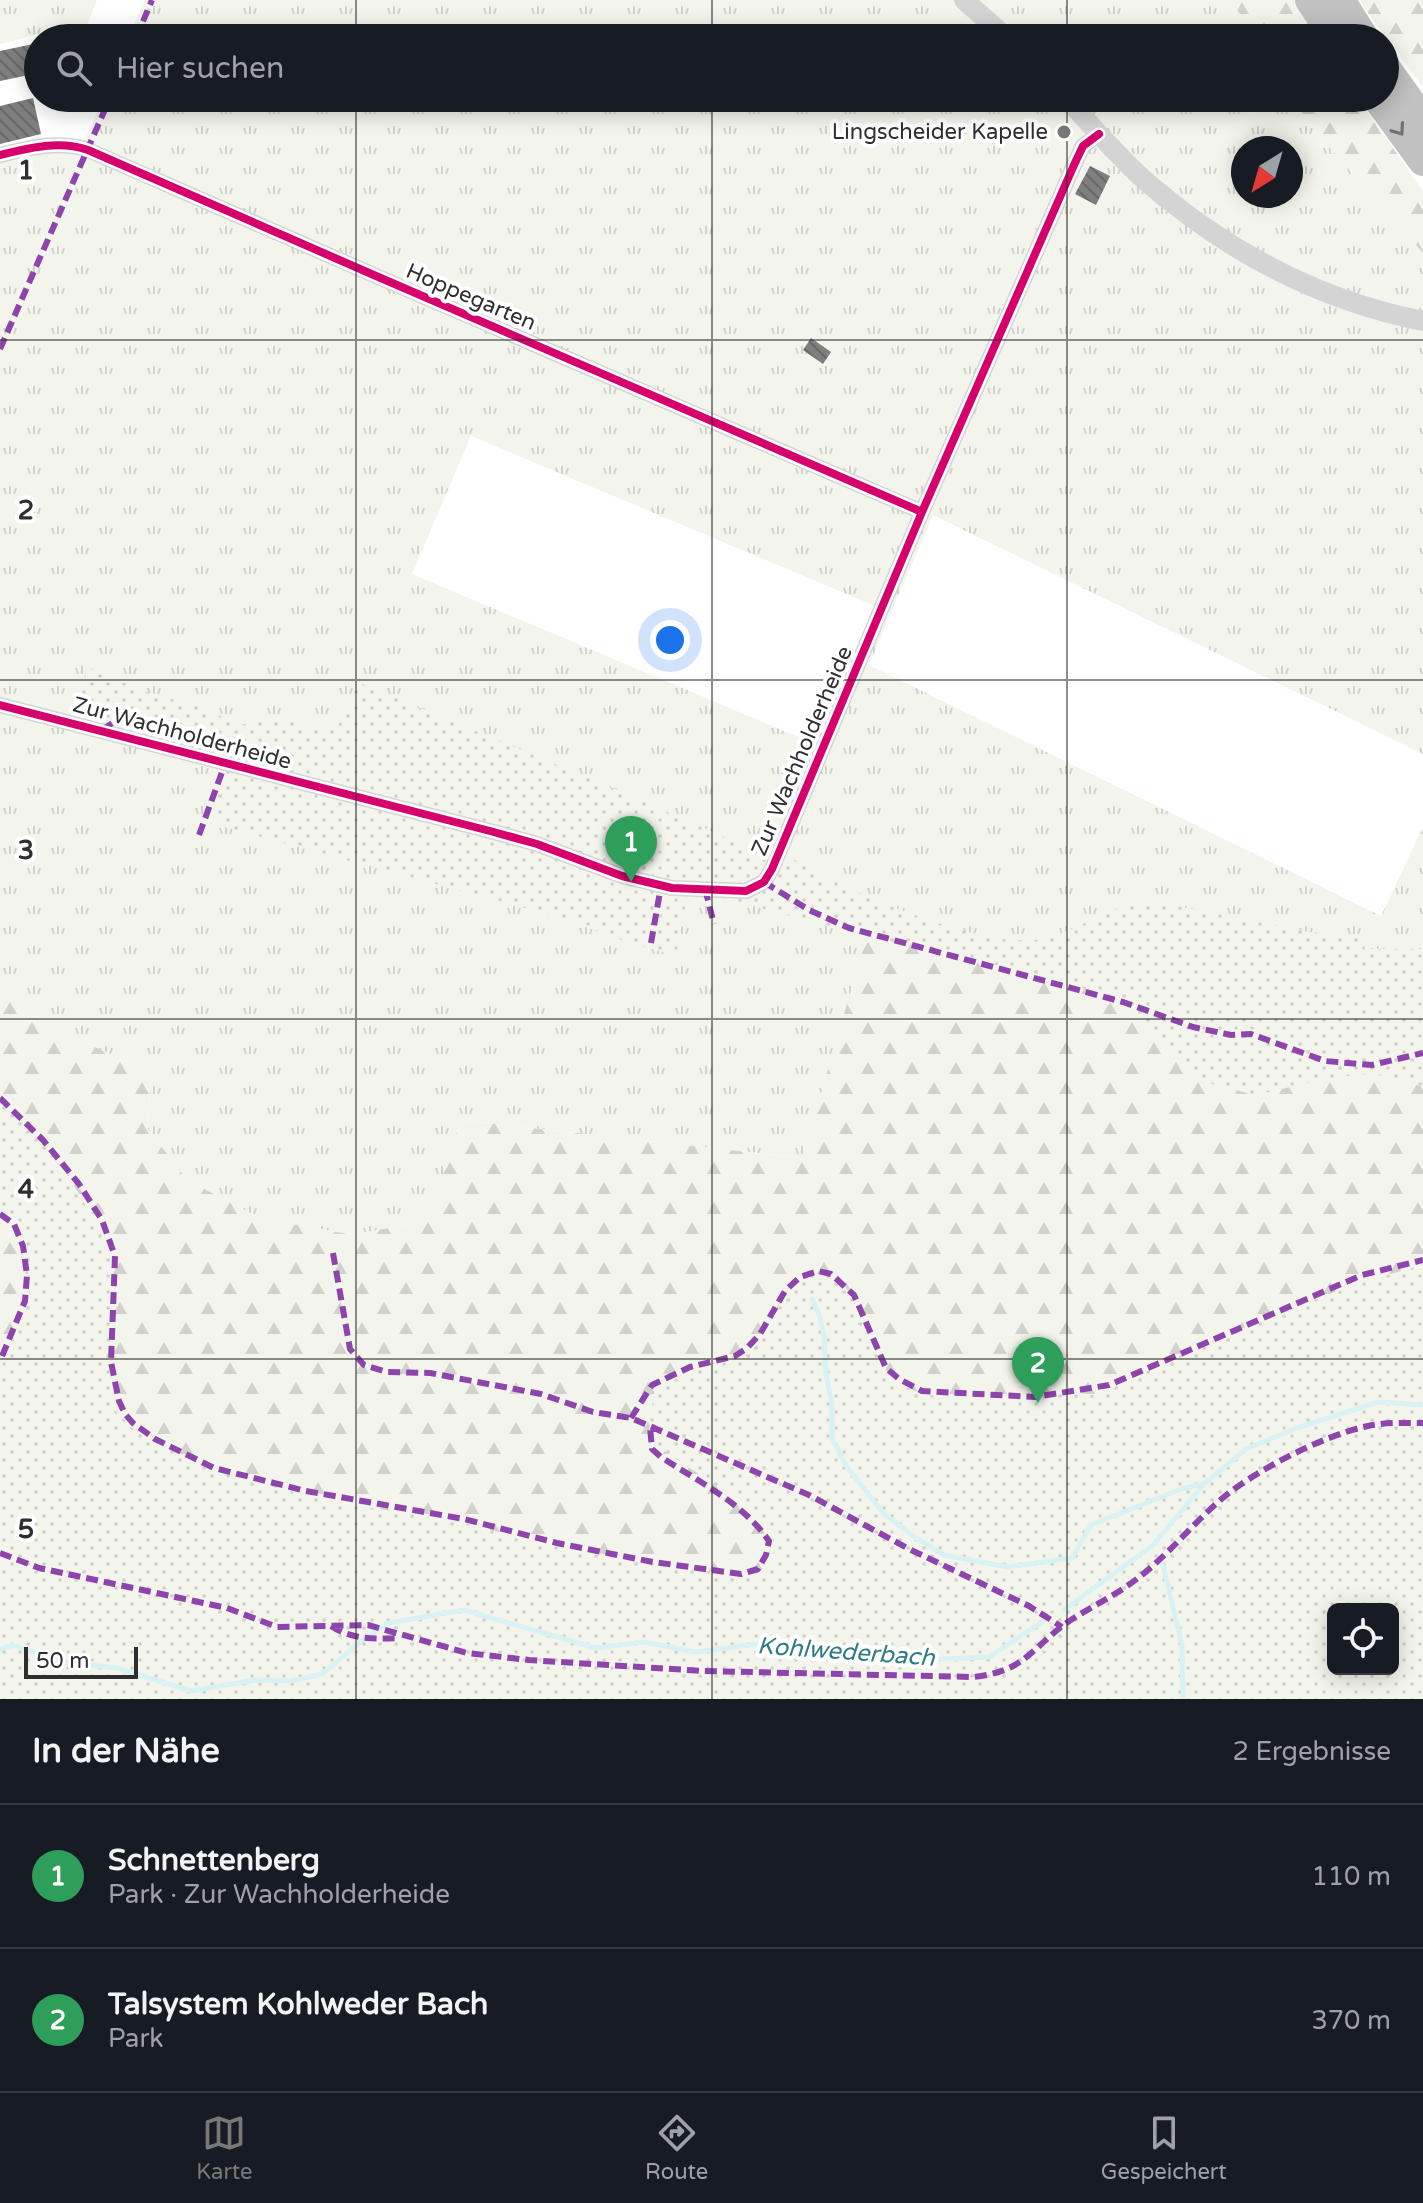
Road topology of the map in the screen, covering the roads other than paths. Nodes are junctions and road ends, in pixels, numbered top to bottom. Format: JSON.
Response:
{"nodes":[{"id":1,"x":964,"y":0,"type":"edge"},
{"id":2,"x":1310,"y":0,"type":"edge"},
{"id":3,"x":1340,"y":0,"type":"edge"},
{"id":4,"x":991,"y":24,"type":"edge"},
{"id":5,"x":1326,"y":24,"type":"edge"},
{"id":6,"x":1355,"y":24,"type":"edge"},
{"id":7,"x":1399,"y":87,"type":"edge"},
{"id":8,"x":1079,"y":112,"type":"edge"},
{"id":9,"x":1387,"y":112,"type":"edge"},
{"id":10,"x":1423,"y":120,"type":"edge"},
{"id":11,"x":1099,"y":134,"type":"junction"},
{"id":12,"x":0,"y":155,"type":"edge"},
{"id":13,"x":1423,"y":161,"type":"edge"},
{"id":14,"x":1423,"y":321,"type":"edge"},
{"id":15,"x":922,"y":512,"type":"junction"},
{"id":16,"x":0,"y":705,"type":"edge"}],
"edges":[{"from":1,"to":4,"type":"street"},
{"from":2,"to":5,"type":"highway"},
{"from":3,"to":6,"type":"highway"},
{"from":7,"to":10,"type":"highway"},
{"from":8,"to":11,"type":"street"},
{"from":9,"to":13,"type":"highway","one_way":true},
{"from":11,"to":14,"type":"street"},
{"from":11,"to":15,"type":"street","name":"Zur Wachholderheide"},
{"from":12,"to":15,"type":"street","name":"Hoppegarten"},
{"from":15,"to":16,"type":"street","name":"Zur Wachholderheide"}]}
